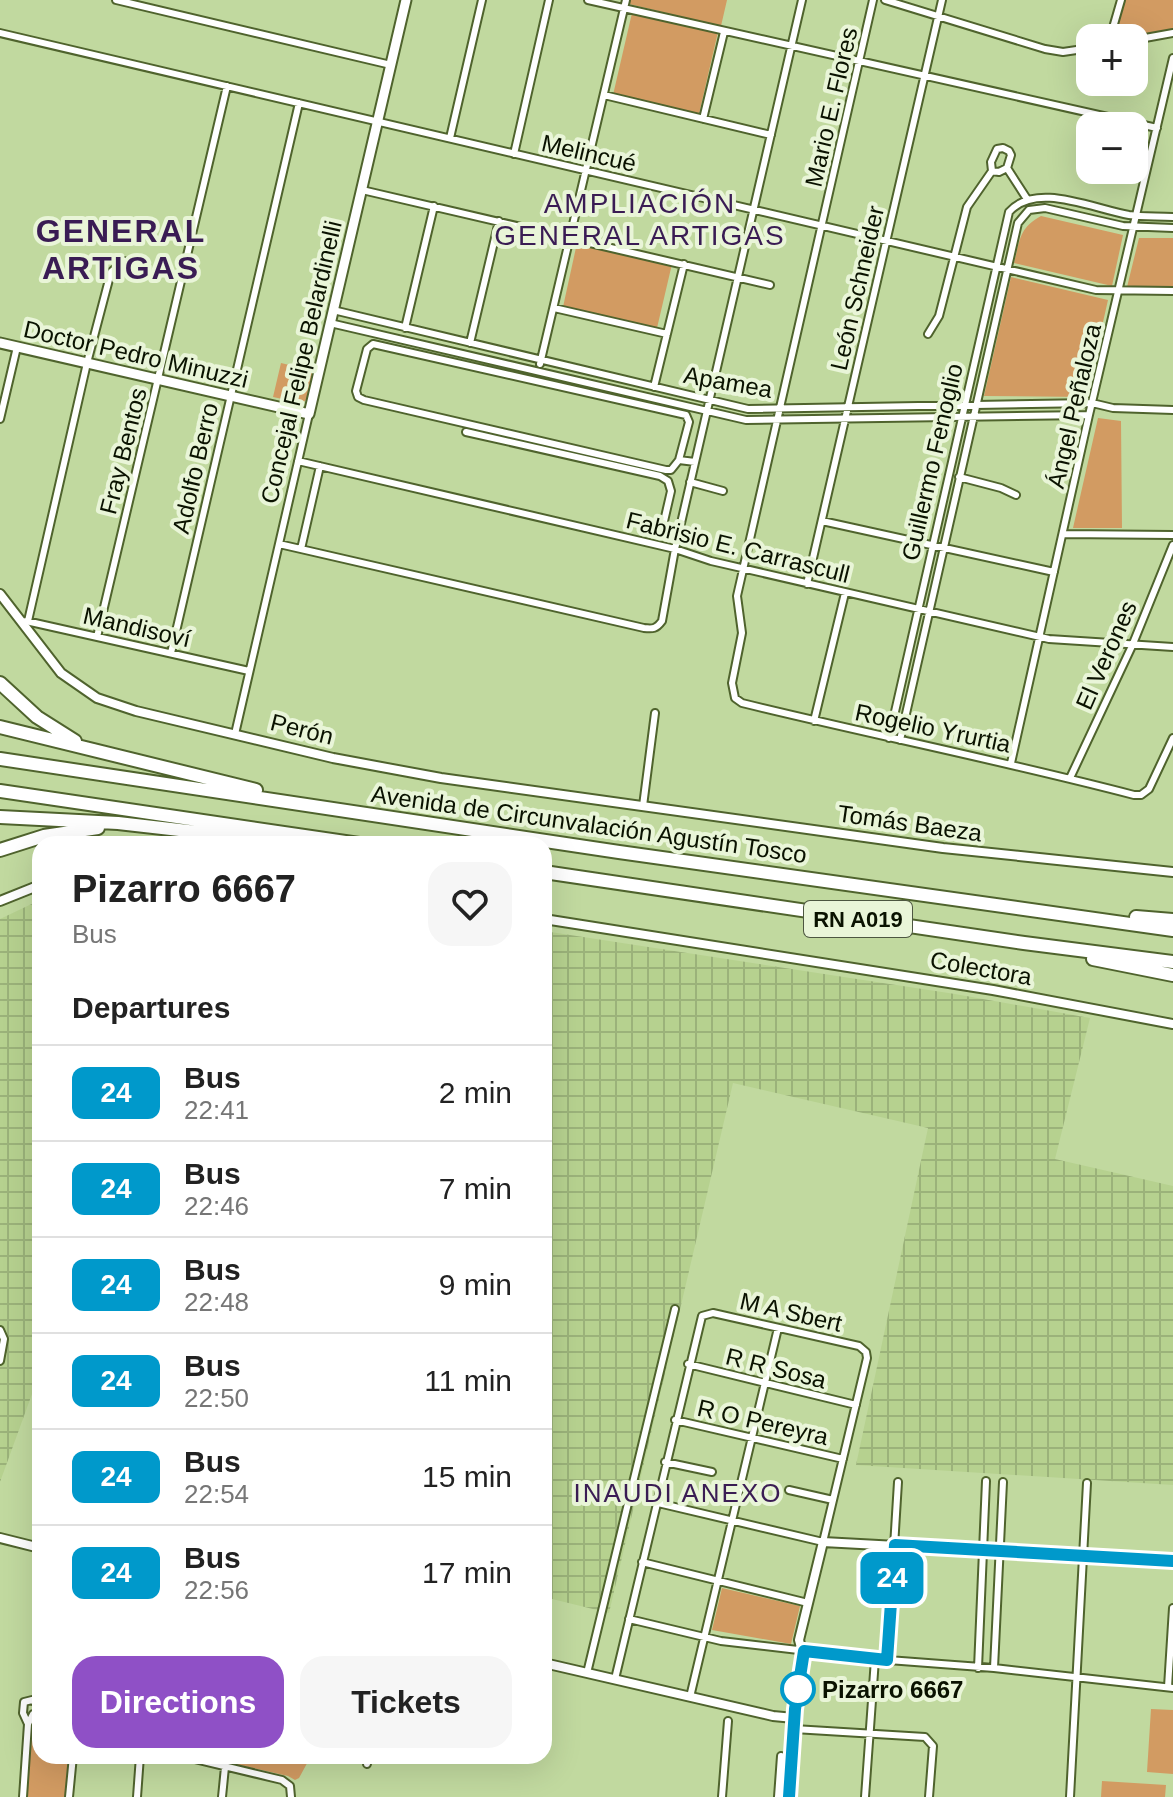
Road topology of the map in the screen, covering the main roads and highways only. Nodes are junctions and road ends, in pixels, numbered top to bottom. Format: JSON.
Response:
{"nodes":[{"id":1,"x":406,"y":0,"type":"edge"},
{"id":2,"x":0,"y":343,"type":"edge"},
{"id":3,"x":309,"y":414,"type":"joint"},
{"id":4,"x":0,"y":683,"type":"edge"},
{"id":5,"x":0,"y":727,"type":"edge"},
{"id":6,"x":96,"y":751,"type":"junction"},
{"id":7,"x":0,"y":759,"type":"edge"},
{"id":8,"x":0,"y":791,"type":"edge"},
{"id":9,"x":321,"y":807,"type":"junction"},
{"id":10,"x":0,"y":817,"type":"edge"},
{"id":11,"x":138,"y":825,"type":"junction"},
{"id":12,"x":50,"y":836,"type":"edge"},
{"id":13,"x":233,"y":836,"type":"edge"},
{"id":14,"x":305,"y":836,"type":"edge"},
{"id":15,"x":518,"y":836,"type":"edge"},
{"id":16,"x":32,"y":841,"type":"edge"},
{"id":17,"x":552,"y":841,"type":"edge"},
{"id":18,"x":0,"y":850,"type":"edge"},
{"id":19,"x":552,"y":873,"type":"edge"},
{"id":20,"x":992,"y":906,"type":"junction"},
{"id":21,"x":1173,"y":920,"type":"edge"},
{"id":22,"x":1173,"y":930,"type":"edge"},
{"id":23,"x":1024,"y":943,"type":"junction"},
{"id":24,"x":1173,"y":962,"type":"edge"},
{"id":25,"x":1173,"y":975,"type":"edge"}],
"edges":[{"from":1,"to":3,"type":"main road","name":"Concejal Felipe Belardinelli"},
{"from":2,"to":3,"type":"main road","name":"Doctor Pedro Minuzzi"},
{"from":4,"to":6,"type":"highway"},
{"from":5,"to":6,"type":"highway"},
{"from":6,"to":9,"type":"highway"},
{"from":7,"to":9,"type":"highway","name":"Avenida de Circunvalación Agustín Tosco","number":"RN A019"},
{"from":8,"to":14,"type":"highway"},
{"from":9,"to":15,"type":"highway","name":"Avenida de Circunvalación Agustín Tosco","number":"RN A019"},
{"from":10,"to":11,"type":"highway"},
{"from":11,"to":12,"type":"highway"},
{"from":11,"to":13,"type":"highway"},
{"from":16,"to":18,"type":"highway"},
{"from":17,"to":20,"type":"highway","name":"Avenida de Circunvalación Agustín Tosco","number":"RN A019"},
{"from":19,"to":23,"type":"highway","number":"RN A019"},
{"from":20,"to":21,"type":"highway"},
{"from":20,"to":22,"type":"highway","name":"Avenida de Circunvalación Agustín Tosco","number":"RN A019"},
{"from":23,"to":24,"type":"highway","number":"RN A019"},
{"from":23,"to":25,"type":"highway"}]}
